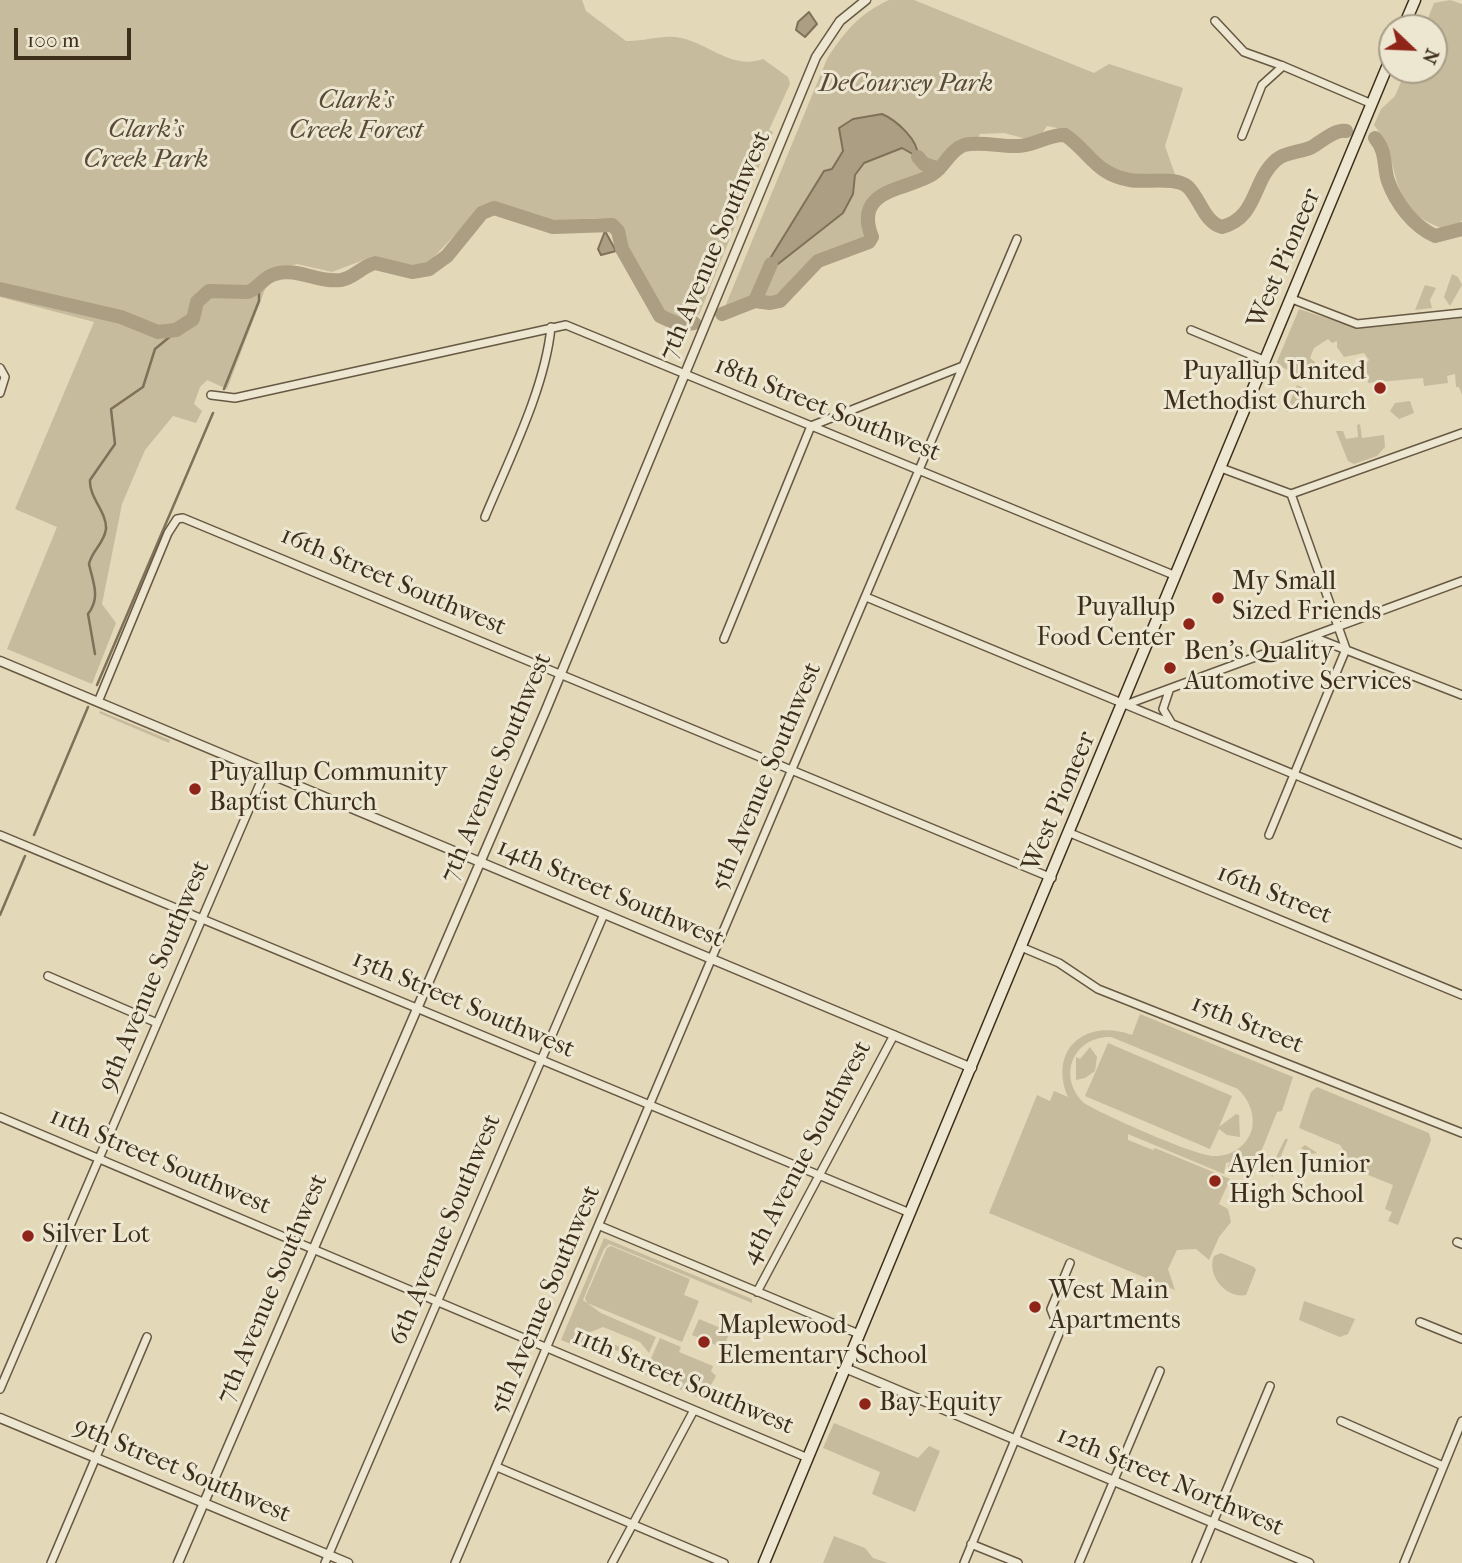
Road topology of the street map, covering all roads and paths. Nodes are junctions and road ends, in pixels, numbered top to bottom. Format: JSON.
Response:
{"nodes":[{"id":1,"x":866,"y":0,"type":"edge"},
{"id":2,"x":1215,"y":21,"type":"dead end"},
{"id":3,"x":1283,"y":66,"type":"junction"},
{"id":4,"x":1380,"y":84,"type":"edge"},
{"id":5,"x":1372,"y":104,"type":"junction"},
{"id":6,"x":1242,"y":136,"type":"dead end"},
{"id":7,"x":1017,"y":239,"type":"dead end"},
{"id":8,"x":1292,"y":299,"type":"junction"},
{"id":9,"x":1462,"y":313,"type":"edge"},
{"id":10,"x":551,"y":327,"type":"junction"},
{"id":11,"x":1191,"y":330,"type":"dead end"},
{"id":12,"x":1266,"y":360,"type":"junction"},
{"id":13,"x":963,"y":366,"type":"junction"},
{"id":14,"x":2,"y":369,"type":"edge"},
{"id":15,"x":686,"y":375,"type":"junction"},
{"id":16,"x":0,"y":393,"type":"edge"},
{"id":17,"x":211,"y":395,"type":"dead end"},
{"id":18,"x":811,"y":426,"type":"junction"},
{"id":19,"x":1462,"y":433,"type":"edge"},
{"id":20,"x":1221,"y":468,"type":"junction"},
{"id":21,"x":919,"y":470,"type":"junction"},
{"id":22,"x":1291,"y":494,"type":"junction"},
{"id":23,"x":485,"y":517,"type":"dead end"},
{"id":24,"x":1176,"y":576,"type":"junction"},
{"id":25,"x":1462,"y":581,"type":"edge"},
{"id":26,"x":866,"y":597,"type":"junction"},
{"id":27,"x":1339,"y":626,"type":"junction"},
{"id":28,"x":1313,"y":637,"type":"junction"},
{"id":29,"x":724,"y":639,"type":"dead end"},
{"id":30,"x":1346,"y":649,"type":"junction"},
{"id":31,"x":0,"y":661,"type":"edge"},
{"id":32,"x":560,"y":675,"type":"junction"},
{"id":33,"x":1169,"y":690,"type":"junction"},
{"id":34,"x":1462,"y":695,"type":"edge"},
{"id":35,"x":98,"y":702,"type":"junction"},
{"id":36,"x":1124,"y":706,"type":"junction"},
{"id":37,"x":1174,"y":727,"type":"junction"},
{"id":38,"x":792,"y":770,"type":"junction"},
{"id":39,"x":265,"y":772,"type":"junction"},
{"id":40,"x":1293,"y":775,"type":"junction"},
{"id":41,"x":1070,"y":833,"type":"junction"},
{"id":42,"x":0,"y":835,"type":"edge"},
{"id":43,"x":1269,"y":835,"type":"dead end"},
{"id":44,"x":1462,"y":844,"type":"edge"},
{"id":45,"x":480,"y":862,"type":"junction"},
{"id":46,"x":1052,"y":878,"type":"junction"},
{"id":47,"x":604,"y":914,"type":"junction"},
{"id":48,"x":201,"y":920,"type":"junction"},
{"id":49,"x":1021,"y":947,"type":"junction"},
{"id":50,"x":712,"y":959,"type":"junction"},
{"id":51,"x":48,"y":976,"type":"dead end"},
{"id":52,"x":1462,"y":995,"type":"edge"},
{"id":53,"x":416,"y":1010,"type":"junction"},
{"id":54,"x":157,"y":1023,"type":"junction"},
{"id":55,"x":894,"y":1035,"type":"junction"},
{"id":56,"x":542,"y":1061,"type":"junction"},
{"id":57,"x":972,"y":1068,"type":"junction"},
{"id":58,"x":650,"y":1106,"type":"junction"},
{"id":59,"x":0,"y":1117,"type":"edge"},
{"id":60,"x":1462,"y":1133,"type":"edge"},
{"id":61,"x":99,"y":1159,"type":"junction"},
{"id":62,"x":819,"y":1176,"type":"junction"},
{"id":63,"x":910,"y":1213,"type":"junction"},
{"id":64,"x":600,"y":1226,"type":"junction"},
{"id":65,"x":313,"y":1249,"type":"junction"},
{"id":66,"x":1070,"y":1263,"type":"dead end"},
{"id":67,"x":757,"y":1292,"type":"junction"},
{"id":68,"x":438,"y":1301,"type":"junction"},
{"id":69,"x":1420,"y":1322,"type":"dead end"},
{"id":70,"x":859,"y":1334,"type":"junction"},
{"id":71,"x":147,"y":1337,"type":"dead end"},
{"id":72,"x":1462,"y":1339,"type":"edge"},
{"id":73,"x":548,"y":1349,"type":"junction"},
{"id":74,"x":845,"y":1368,"type":"junction"},
{"id":75,"x":1160,"y":1371,"type":"dead end"},
{"id":76,"x":1270,"y":1386,"type":"dead end"},
{"id":77,"x":0,"y":1389,"type":"edge"},
{"id":78,"x":694,"y":1410,"type":"junction"},
{"id":79,"x":0,"y":1419,"type":"edge"},
{"id":80,"x":1341,"y":1421,"type":"dead end"},
{"id":81,"x":1462,"y":1421,"type":"edge"},
{"id":82,"x":1014,"y":1439,"type":"junction"},
{"id":83,"x":96,"y":1458,"type":"junction"},
{"id":84,"x":808,"y":1458,"type":"junction"},
{"id":85,"x":1443,"y":1466,"type":"junction"},
{"id":86,"x":497,"y":1467,"type":"junction"},
{"id":87,"x":1114,"y":1480,"type":"junction"},
{"id":88,"x":204,"y":1503,"type":"junction"},
{"id":89,"x":1213,"y":1522,"type":"junction"},
{"id":90,"x":633,"y":1524,"type":"junction"},
{"id":91,"x":971,"y":1544,"type":"junction"},
{"id":92,"x":327,"y":1559,"type":"edge"},
{"id":93,"x":51,"y":1563,"type":"edge"},
{"id":94,"x":178,"y":1563,"type":"edge"},
{"id":95,"x":348,"y":1563,"type":"edge"},
{"id":96,"x":454,"y":1563,"type":"edge"},
{"id":97,"x":612,"y":1563,"type":"edge"},
{"id":98,"x":724,"y":1563,"type":"edge"},
{"id":99,"x":764,"y":1563,"type":"edge"},
{"id":100,"x":964,"y":1563,"type":"edge"},
{"id":101,"x":1018,"y":1563,"type":"edge"},
{"id":102,"x":1079,"y":1563,"type":"edge"},
{"id":103,"x":1196,"y":1563,"type":"edge"},
{"id":104,"x":1309,"y":1563,"type":"edge"},
{"id":105,"x":1404,"y":1563,"type":"edge"}],
"edges":[{"from":1,"to":15,"type":"street","name":"7th Avenue Southwest"},
{"from":2,"to":3,"type":"street"},
{"from":3,"to":5,"type":"street"},
{"from":3,"to":6,"type":"street"},
{"from":4,"to":5,"type":"main road","name":"West Pioneer"},
{"from":5,"to":8,"type":"main road","name":"West Pioneer"},
{"from":7,"to":13,"type":"street","name":"5th Avenue Southwest"},
{"from":8,"to":9,"type":"street"},
{"from":8,"to":12,"type":"main road","name":"West Pioneer"},
{"from":10,"to":15,"type":"street","name":"18th Street Southwest"},
{"from":10,"to":17,"type":"street","name":"18th Street Southwest"},
{"from":10,"to":23,"type":"street"},
{"from":11,"to":12,"type":"street"},
{"from":12,"to":20,"type":"main road","name":"West Pioneer"},
{"from":13,"to":18,"type":"street"},
{"from":13,"to":21,"type":"street","name":"5th Avenue Southwest"},
{"from":14,"to":16,"type":"street"},
{"from":15,"to":18,"type":"street","name":"18th Street Southwest"},
{"from":15,"to":32,"type":"street","name":"7th Avenue Southwest"},
{"from":18,"to":21,"type":"street","name":"18th Street Southwest"},
{"from":18,"to":29,"type":"street"},
{"from":19,"to":22,"type":"street"},
{"from":20,"to":22,"type":"street"},
{"from":20,"to":24,"type":"main road","name":"West Pioneer"},
{"from":21,"to":24,"type":"street","name":"18th Street Southwest"},
{"from":21,"to":26,"type":"street","name":"5th Avenue Southwest"},
{"from":22,"to":27,"type":"street"},
{"from":24,"to":36,"type":"main road","name":"West Pioneer"},
{"from":25,"to":27,"type":"street"},
{"from":26,"to":36,"type":"street"},
{"from":26,"to":38,"type":"street","name":"5th Avenue Southwest"},
{"from":27,"to":28,"type":"street"},
{"from":27,"to":30,"type":"street"},
{"from":28,"to":30,"type":"street"},
{"from":28,"to":33,"type":"street"},
{"from":30,"to":34,"type":"street"},
{"from":30,"to":40,"type":"street"},
{"from":31,"to":35,"type":"street","name":"14th Street Southwest"},
{"from":32,"to":35,"type":"street","name":"16th Street Southwest"},
{"from":32,"to":38,"type":"street","name":"16th Street Southwest"},
{"from":32,"to":45,"type":"street","name":"7th Avenue Southwest"},
{"from":33,"to":36,"type":"street"},
{"from":33,"to":37,"type":"street"},
{"from":35,"to":39,"type":"street","name":"14th Street Southwest"},
{"from":36,"to":37,"type":"street"},
{"from":36,"to":41,"type":"main road","name":"West Pioneer"},
{"from":37,"to":40,"type":"street"},
{"from":38,"to":46,"type":"street","name":"16th Street Southwest"},
{"from":38,"to":50,"type":"street","name":"5th Avenue Southwest"},
{"from":39,"to":45,"type":"street","name":"14th Street Southwest"},
{"from":39,"to":48,"type":"street","name":"9th Avenue Southwest"},
{"from":40,"to":43,"type":"street"},
{"from":40,"to":44,"type":"street"},
{"from":41,"to":46,"type":"main road","name":"West Pioneer"},
{"from":41,"to":52,"type":"street","name":"16th Street"},
{"from":42,"to":48,"type":"street","name":"13th Street Southwest"},
{"from":45,"to":47,"type":"street","name":"14th Street Southwest"},
{"from":45,"to":53,"type":"street","name":"7th Avenue Southwest"},
{"from":46,"to":49,"type":"main road","name":"West Pioneer"},
{"from":47,"to":50,"type":"street","name":"14th Street Southwest"},
{"from":47,"to":56,"type":"street","name":"6th Avenue Southwest"},
{"from":48,"to":53,"type":"street","name":"13th Street Southwest"},
{"from":48,"to":54,"type":"street","name":"9th Avenue Southwest"},
{"from":49,"to":57,"type":"main road","name":"West Pioneer"},
{"from":49,"to":60,"type":"street","name":"15th Street"},
{"from":50,"to":55,"type":"street","name":"14th Street Southwest"},
{"from":50,"to":58,"type":"street","name":"5th Avenue Southwest"},
{"from":51,"to":54,"type":"street"},
{"from":53,"to":56,"type":"street","name":"13th Street Southwest"},
{"from":53,"to":65,"type":"street","name":"7th Avenue Southwest"},
{"from":54,"to":61,"type":"street","name":"9th Avenue Southwest"},
{"from":55,"to":57,"type":"street","name":"14th Street Southwest"},
{"from":55,"to":62,"type":"street","name":"4th Avenue Southwest"},
{"from":56,"to":58,"type":"street","name":"13th Street Southwest"},
{"from":56,"to":68,"type":"street","name":"6th Avenue Southwest"},
{"from":57,"to":63,"type":"main road","name":"West Pioneer"},
{"from":58,"to":62,"type":"street","name":"13th Street Southwest"},
{"from":58,"to":64,"type":"street","name":"5th Avenue Southwest"},
{"from":59,"to":61,"type":"street","name":"11th Street Southwest"},
{"from":61,"to":65,"type":"street","name":"11th Street Southwest"},
{"from":61,"to":77,"type":"street","name":"9th Avenue Southwest"},
{"from":62,"to":63,"type":"street","name":"13th Street Southwest"},
{"from":62,"to":67,"type":"street","name":"4th Avenue Southwest"},
{"from":63,"to":70,"type":"main road","name":"West Pioneer"},
{"from":64,"to":67,"type":"street"},
{"from":64,"to":73,"type":"street","name":"5th Avenue Southwest"},
{"from":65,"to":68,"type":"street","name":"11th Street Southwest"},
{"from":65,"to":88,"type":"street","name":"7th Avenue Southwest"},
{"from":66,"to":82,"type":"street"},
{"from":67,"to":70,"type":"street"},
{"from":68,"to":73,"type":"street","name":"11th Street Southwest"},
{"from":68,"to":92,"type":"street","name":"6th Avenue Southwest"},
{"from":69,"to":72,"type":"street"},
{"from":70,"to":74,"type":"main road","name":"West Pioneer"},
{"from":71,"to":83,"type":"street"},
{"from":73,"to":78,"type":"street","name":"11th Street Southwest"},
{"from":73,"to":86,"type":"street","name":"5th Avenue Southwest"},
{"from":74,"to":82,"type":"street","name":"12th Street Northwest"},
{"from":74,"to":84,"type":"main road","name":"West Pioneer"},
{"from":75,"to":87,"type":"street"},
{"from":76,"to":89,"type":"street"},
{"from":78,"to":84,"type":"street","name":"11th Street Southwest"},
{"from":78,"to":90,"type":"street"},
{"from":79,"to":83,"type":"street","name":"9th Street Southwest"},
{"from":80,"to":85,"type":"street"},
{"from":81,"to":85,"type":"street"},
{"from":82,"to":87,"type":"street","name":"12th Street Northwest"},
{"from":82,"to":91,"type":"street"},
{"from":83,"to":88,"type":"street","name":"9th Street Southwest"},
{"from":83,"to":93,"type":"street"},
{"from":84,"to":99,"type":"main road","name":"West Pioneer"},
{"from":85,"to":105,"type":"street"},
{"from":86,"to":90,"type":"street"},
{"from":86,"to":96,"type":"street","name":"5th Avenue Southwest"},
{"from":87,"to":89,"type":"street","name":"12th Street Northwest"},
{"from":87,"to":102,"type":"street"},
{"from":88,"to":92,"type":"street","name":"9th Street Southwest"},
{"from":88,"to":94,"type":"street","name":"7th Avenue Southwest"},
{"from":89,"to":103,"type":"street"},
{"from":89,"to":104,"type":"street","name":"12th Street Northwest"},
{"from":90,"to":97,"type":"street"},
{"from":90,"to":98,"type":"street"},
{"from":91,"to":100,"type":"street"},
{"from":91,"to":101,"type":"street"},
{"from":92,"to":95,"type":"street","name":"9th Street Southwest"}]}
